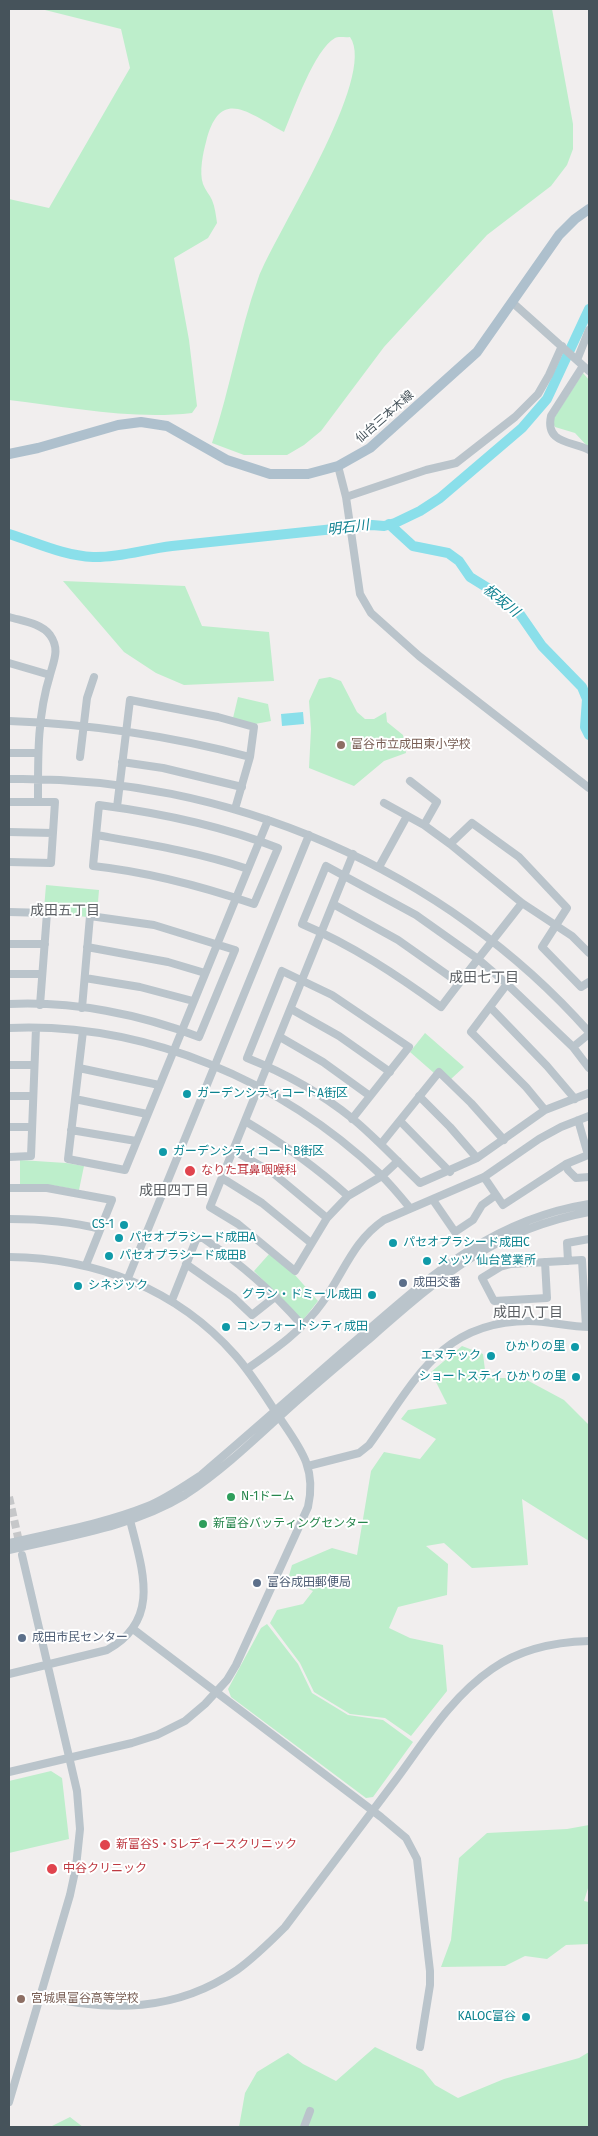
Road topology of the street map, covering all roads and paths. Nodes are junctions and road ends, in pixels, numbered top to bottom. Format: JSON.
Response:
{"nodes":[{"id":1,"x":589,"y":209,"type":"edge"},
{"id":2,"x":513,"y":304,"type":"junction"},
{"id":3,"x":589,"y":330,"type":"edge"},
{"id":4,"x":563,"y":347,"type":"junction"},
{"id":5,"x":581,"y":364,"type":"edge"},
{"id":6,"x":589,"y":450,"type":"edge"},
{"id":7,"x":9,"y":454,"type":"edge"},
{"id":8,"x":338,"y":466,"type":"junction"},
{"id":9,"x":346,"y":497,"type":"junction"},
{"id":10,"x":9,"y":617,"type":"edge"},
{"id":11,"x":9,"y":663,"type":"edge"},
{"id":12,"x":50,"y":676,"type":"junction"},
{"id":13,"x":94,"y":677,"type":"dead end"},
{"id":14,"x":9,"y":721,"type":"edge"},
{"id":15,"x":39,"y":722,"type":"junction"},
{"id":16,"x":82,"y":726,"type":"junction"},
{"id":17,"x":126,"y":731,"type":"junction"},
{"id":18,"x":9,"y":753,"type":"edge"},
{"id":19,"x":38,"y":753,"type":"junction"},
{"id":20,"x":80,"y":757,"type":"dead end"},
{"id":21,"x":250,"y":757,"type":"junction"},
{"id":22,"x":122,"y":762,"type":"junction"},
{"id":23,"x":38,"y":778,"type":"junction"},
{"id":24,"x":9,"y":779,"type":"edge"},
{"id":25,"x":410,"y":781,"type":"dead end"},
{"id":26,"x":119,"y":784,"type":"junction"},
{"id":27,"x":242,"y":787,"type":"junction"},
{"id":28,"x":589,"y":788,"type":"edge"},
{"id":29,"x":38,"y":801,"type":"junction"},
{"id":30,"x":9,"y":802,"type":"edge"},
{"id":31,"x":384,"y":803,"type":"dead end"},
{"id":32,"x":116,"y":807,"type":"junction"},
{"id":33,"x":235,"y":809,"type":"junction"},
{"id":34,"x":407,"y":816,"type":"junction"},
{"id":35,"x":268,"y":820,"type":"junction"},
{"id":36,"x":424,"y":825,"type":"junction"},
{"id":37,"x":9,"y":832,"type":"edge"},
{"id":38,"x":53,"y":833,"type":"junction"},
{"id":39,"x":96,"y":835,"type":"junction"},
{"id":40,"x":309,"y":835,"type":"junction"},
{"id":41,"x":259,"y":841,"type":"junction"},
{"id":42,"x":450,"y":844,"type":"junction"},
{"id":43,"x":353,"y":854,"type":"junction"},
{"id":44,"x":9,"y":862,"type":"edge"},
{"id":45,"x":379,"y":867,"type":"junction"},
{"id":46,"x":248,"y":868,"type":"junction"},
{"id":47,"x":345,"y":876,"type":"junction"},
{"id":48,"x":236,"y":898,"type":"junction"},
{"id":49,"x":522,"y":903,"type":"junction"},
{"id":50,"x":333,"y":904,"type":"junction"},
{"id":51,"x":9,"y":912,"type":"edge"},
{"id":52,"x":556,"y":925,"type":"junction"},
{"id":53,"x":322,"y":933,"type":"junction"},
{"id":54,"x":493,"y":941,"type":"junction"},
{"id":55,"x":217,"y":943,"type":"junction"},
{"id":56,"x":9,"y":944,"type":"edge"},
{"id":57,"x":44,"y":944,"type":"junction"},
{"id":58,"x":87,"y":947,"type":"junction"},
{"id":59,"x":589,"y":953,"type":"edge"},
{"id":60,"x":478,"y":959,"type":"junction"},
{"id":61,"x":205,"y":973,"type":"junction"},
{"id":62,"x":9,"y":974,"type":"edge"},
{"id":63,"x":42,"y":974,"type":"junction"},
{"id":64,"x":84,"y":978,"type":"junction"},
{"id":65,"x":302,"y":979,"type":"junction"},
{"id":66,"x":589,"y":982,"type":"edge"},
{"id":67,"x":459,"y":983,"type":"junction"},
{"id":68,"x":507,"y":984,"type":"junction"},
{"id":69,"x":193,"y":1001,"type":"junction"},
{"id":70,"x":9,"y":1004,"type":"edge"},
{"id":71,"x":40,"y":1005,"type":"junction"},
{"id":72,"x":490,"y":1007,"type":"junction"},
{"id":73,"x":82,"y":1008,"type":"junction"},
{"id":74,"x":291,"y":1009,"type":"junction"},
{"id":75,"x":9,"y":1028,"type":"edge"},
{"id":76,"x":36,"y":1028,"type":"junction"},
{"id":77,"x":181,"y":1030,"type":"junction"},
{"id":78,"x":83,"y":1031,"type":"junction"},
{"id":79,"x":589,"y":1033,"type":"edge"},
{"id":80,"x":280,"y":1037,"type":"junction"},
{"id":81,"x":573,"y":1047,"type":"junction"},
{"id":82,"x":173,"y":1051,"type":"junction"},
{"id":83,"x":9,"y":1065,"type":"edge"},
{"id":84,"x":34,"y":1065,"type":"junction"},
{"id":85,"x":215,"y":1066,"type":"junction"},
{"id":86,"x":266,"y":1066,"type":"junction"},
{"id":87,"x":79,"y":1068,"type":"junction"},
{"id":88,"x":589,"y":1068,"type":"edge"},
{"id":89,"x":390,"y":1072,"type":"junction"},
{"id":90,"x":159,"y":1085,"type":"junction"},
{"id":91,"x":259,"y":1087,"type":"junction"},
{"id":92,"x":589,"y":1093,"type":"edge"},
{"id":93,"x":9,"y":1096,"type":"edge"},
{"id":94,"x":33,"y":1096,"type":"junction"},
{"id":95,"x":370,"y":1096,"type":"junction"},
{"id":96,"x":419,"y":1096,"type":"junction"},
{"id":97,"x":75,"y":1099,"type":"junction"},
{"id":98,"x":575,"y":1099,"type":"junction"},
{"id":99,"x":545,"y":1110,"type":"junction"},
{"id":100,"x":147,"y":1114,"type":"junction"},
{"id":101,"x":589,"y":1116,"type":"edge"},
{"id":102,"x":352,"y":1119,"type":"junction"},
{"id":103,"x":245,"y":1120,"type":"junction"},
{"id":104,"x":578,"y":1120,"type":"junction"},
{"id":105,"x":400,"y":1121,"type":"junction"},
{"id":106,"x":9,"y":1127,"type":"edge"},
{"id":107,"x":32,"y":1127,"type":"junction"},
{"id":108,"x":72,"y":1130,"type":"junction"},
{"id":109,"x":587,"y":1139,"type":"edge"},
{"id":110,"x":504,"y":1140,"type":"junction"},
{"id":111,"x":136,"y":1142,"type":"junction"},
{"id":112,"x":381,"y":1144,"type":"junction"},
{"id":113,"x":233,"y":1150,"type":"junction"},
{"id":114,"x":9,"y":1157,"type":"edge"},
{"id":115,"x":477,"y":1158,"type":"junction"},
{"id":116,"x":398,"y":1161,"type":"junction"},
{"id":117,"x":566,"y":1164,"type":"junction"},
{"id":118,"x":450,"y":1172,"type":"junction"},
{"id":119,"x":382,"y":1176,"type":"junction"},
{"id":120,"x":484,"y":1176,"type":"junction"},
{"id":121,"x":589,"y":1177,"type":"edge"},
{"id":122,"x":222,"y":1178,"type":"junction"},
{"id":123,"x":9,"y":1188,"type":"edge"},
{"id":124,"x":496,"y":1195,"type":"junction"},
{"id":125,"x":348,"y":1196,"type":"junction"},
{"id":126,"x":433,"y":1200,"type":"junction"},
{"id":127,"x":589,"y":1204,"type":"edge"},
{"id":128,"x":410,"y":1208,"type":"junction"},
{"id":129,"x":589,"y":1212,"type":"edge"},
{"id":130,"x":327,"y":1218,"type":"junction"},
{"id":131,"x":9,"y":1219,"type":"edge"},
{"id":132,"x":100,"y":1229,"type":"junction"},
{"id":133,"x":589,"y":1238,"type":"edge"},
{"id":134,"x":311,"y":1243,"type":"junction"},
{"id":135,"x":9,"y":1257,"type":"edge"},
{"id":136,"x":568,"y":1261,"type":"junction"},
{"id":137,"x":545,"y":1262,"type":"junction"},
{"id":138,"x":186,"y":1264,"type":"junction"},
{"id":139,"x":86,"y":1265,"type":"junction"},
{"id":140,"x":128,"y":1278,"type":"junction"},
{"id":141,"x":276,"y":1296,"type":"junction"},
{"id":142,"x":172,"y":1300,"type":"junction"},
{"id":143,"x":508,"y":1301,"type":"junction"},
{"id":144,"x":587,"y":1306,"type":"edge"},
{"id":145,"x":510,"y":1322,"type":"junction"},
{"id":146,"x":302,"y":1326,"type":"junction"},
{"id":147,"x":588,"y":1327,"type":"edge"},
{"id":148,"x":248,"y":1370,"type":"junction"},
{"id":149,"x":278,"y":1414,"type":"junction"},
{"id":150,"x":308,"y":1466,"type":"junction"},
{"id":151,"x":130,"y":1520,"type":"junction"},
{"id":152,"x":9,"y":1543,"type":"edge"},
{"id":153,"x":9,"y":1550,"type":"edge"},
{"id":154,"x":22,"y":1555,"type":"tunnel mouth"},
{"id":155,"x":133,"y":1629,"type":"junction"},
{"id":156,"x":589,"y":1642,"type":"edge"},
{"id":157,"x":49,"y":1665,"type":"junction"},
{"id":158,"x":9,"y":1674,"type":"edge"},
{"id":159,"x":217,"y":1693,"type":"junction"},
{"id":160,"x":70,"y":1758,"type":"junction"},
{"id":161,"x":9,"y":1772,"type":"edge"},
{"id":162,"x":373,"y":1810,"type":"junction"},
{"id":163,"x":41,"y":1996,"type":"junction"},
{"id":164,"x":420,"y":2047,"type":"dead end"},
{"id":165,"x":9,"y":2102,"type":"edge"},
{"id":166,"x":310,"y":2112,"type":"dead end"},
{"id":167,"x":304,"y":2127,"type":"edge"}],
"edges":[{"from":1,"to":2,"type":"main road","name":"仙台三本木線"},
{"from":2,"to":4,"type":"street"},
{"from":2,"to":8,"type":"main road","name":"仙台三本木線"},
{"from":3,"to":5,"type":"street"},
{"from":4,"to":5,"type":"street"},
{"from":4,"to":9,"type":"street"},
{"from":5,"to":6,"type":"street"},
{"from":7,"to":8,"type":"main road","name":"仙台三本木線"},
{"from":8,"to":9,"type":"street"},
{"from":9,"to":28,"type":"street"},
{"from":10,"to":12,"type":"street"},
{"from":11,"to":12,"type":"street"},
{"from":12,"to":15,"type":"street"},
{"from":13,"to":16,"type":"street"},
{"from":14,"to":15,"type":"street"},
{"from":15,"to":16,"type":"street"},
{"from":15,"to":19,"type":"street"},
{"from":16,"to":17,"type":"street"},
{"from":16,"to":20,"type":"street"},
{"from":17,"to":21,"type":"street"},
{"from":17,"to":21,"type":"street"},
{"from":17,"to":22,"type":"street"},
{"from":18,"to":19,"type":"street"},
{"from":19,"to":23,"type":"street"},
{"from":21,"to":27,"type":"street"},
{"from":22,"to":26,"type":"street"},
{"from":22,"to":27,"type":"street"},
{"from":23,"to":24,"type":"street"},
{"from":23,"to":26,"type":"street"},
{"from":23,"to":29,"type":"street"},
{"from":25,"to":36,"type":"street"},
{"from":26,"to":32,"type":"street"},
{"from":26,"to":33,"type":"street"},
{"from":27,"to":33,"type":"street"},
{"from":29,"to":30,"type":"street"},
{"from":29,"to":38,"type":"street"},
{"from":31,"to":34,"type":"street"},
{"from":32,"to":39,"type":"street"},
{"from":32,"to":41,"type":"street"},
{"from":33,"to":35,"type":"street"},
{"from":34,"to":36,"type":"street"},
{"from":34,"to":45,"type":"street"},
{"from":35,"to":40,"type":"street"},
{"from":35,"to":41,"type":"street"},
{"from":36,"to":42,"type":"street"},
{"from":37,"to":38,"type":"street"},
{"from":38,"to":44,"type":"street"},
{"from":39,"to":46,"type":"street"},
{"from":39,"to":48,"type":"street"},
{"from":40,"to":43,"type":"street"},
{"from":40,"to":85,"type":"street"},
{"from":41,"to":46,"type":"street"},
{"from":41,"to":48,"type":"street"},
{"from":42,"to":49,"type":"street"},
{"from":42,"to":52,"type":"street"},
{"from":43,"to":45,"type":"street"},
{"from":43,"to":47,"type":"street"},
{"from":45,"to":54,"type":"street"},
{"from":46,"to":48,"type":"street"},
{"from":47,"to":50,"type":"street"},
{"from":47,"to":53,"type":"street"},
{"from":47,"to":60,"type":"street"},
{"from":48,"to":55,"type":"street"},
{"from":49,"to":52,"type":"street"},
{"from":49,"to":54,"type":"street"},
{"from":50,"to":53,"type":"street"},
{"from":50,"to":67,"type":"street"},
{"from":51,"to":57,"type":"street"},
{"from":52,"to":59,"type":"street"},
{"from":52,"to":66,"type":"street"},
{"from":53,"to":65,"type":"street"},
{"from":53,"to":67,"type":"street"},
{"from":54,"to":60,"type":"street"},
{"from":54,"to":79,"type":"street"},
{"from":55,"to":58,"type":"street"},
{"from":55,"to":61,"type":"street"},
{"from":55,"to":77,"type":"street"},
{"from":56,"to":57,"type":"street"},
{"from":57,"to":63,"type":"street"},
{"from":58,"to":61,"type":"street"},
{"from":58,"to":64,"type":"street"},
{"from":60,"to":67,"type":"street"},
{"from":60,"to":68,"type":"street"},
{"from":61,"to":69,"type":"street"},
{"from":62,"to":63,"type":"street"},
{"from":63,"to":71,"type":"street"},
{"from":64,"to":69,"type":"street"},
{"from":64,"to":73,"type":"street"},
{"from":65,"to":74,"type":"street"},
{"from":65,"to":86,"type":"street"},
{"from":65,"to":89,"type":"street"},
{"from":68,"to":72,"type":"street"},
{"from":68,"to":81,"type":"street"},
{"from":69,"to":77,"type":"street"},
{"from":70,"to":71,"type":"street"},
{"from":71,"to":73,"type":"street"},
{"from":72,"to":98,"type":"street"},
{"from":72,"to":99,"type":"street"},
{"from":73,"to":77,"type":"street"},
{"from":74,"to":80,"type":"street"},
{"from":74,"to":89,"type":"street"},
{"from":75,"to":76,"type":"street"},
{"from":76,"to":78,"type":"street"},
{"from":76,"to":84,"type":"street"},
{"from":77,"to":82,"type":"street"},
{"from":78,"to":82,"type":"street"},
{"from":78,"to":87,"type":"street"},
{"from":79,"to":81,"type":"street"},
{"from":80,"to":86,"type":"street"},
{"from":80,"to":95,"type":"street"},
{"from":81,"to":88,"type":"street"},
{"from":82,"to":85,"type":"street"},
{"from":82,"to":90,"type":"street"},
{"from":83,"to":84,"type":"street"},
{"from":84,"to":94,"type":"street"},
{"from":85,"to":91,"type":"street"},
{"from":85,"to":140,"type":"street"},
{"from":86,"to":91,"type":"street"},
{"from":86,"to":102,"type":"street"},
{"from":87,"to":90,"type":"street"},
{"from":87,"to":97,"type":"street"},
{"from":89,"to":95,"type":"street"},
{"from":90,"to":100,"type":"street"},
{"from":91,"to":103,"type":"street"},
{"from":91,"to":119,"type":"street"},
{"from":92,"to":98,"type":"street"},
{"from":93,"to":94,"type":"street"},
{"from":94,"to":107,"type":"street"},
{"from":95,"to":102,"type":"street"},
{"from":96,"to":105,"type":"street"},
{"from":96,"to":110,"type":"street"},
{"from":96,"to":115,"type":"street"},
{"from":97,"to":100,"type":"street"},
{"from":97,"to":108,"type":"street"},
{"from":98,"to":99,"type":"street"},
{"from":99,"to":110,"type":"street"},
{"from":100,"to":111,"type":"street"},
{"from":101,"to":104,"type":"street"},
{"from":102,"to":112,"type":"street"},
{"from":103,"to":113,"type":"street"},
{"from":103,"to":125,"type":"street"},
{"from":104,"to":109,"type":"street"},
{"from":104,"to":120,"type":"street"},
{"from":105,"to":112,"type":"street"},
{"from":105,"to":118,"type":"street"},
{"from":106,"to":107,"type":"street"},
{"from":107,"to":114,"type":"street"},
{"from":108,"to":111,"type":"street"},
{"from":108,"to":111,"type":"street"},
{"from":109,"to":117,"type":"street"},
{"from":110,"to":115,"type":"street"},
{"from":112,"to":116,"type":"street"},
{"from":113,"to":122,"type":"street"},
{"from":113,"to":130,"type":"street"},
{"from":115,"to":118,"type":"street"},
{"from":116,"to":118,"type":"street"},
{"from":116,"to":119,"type":"street"},
{"from":117,"to":121,"type":"street"},
{"from":117,"to":124,"type":"street"},
{"from":119,"to":125,"type":"street"},
{"from":119,"to":128,"type":"street"},
{"from":120,"to":124,"type":"street"},
{"from":120,"to":126,"type":"street"},
{"from":122,"to":134,"type":"street"},
{"from":122,"to":134,"type":"street"},
{"from":123,"to":132,"type":"street"},
{"from":124,"to":126,"type":"street"},
{"from":125,"to":130,"type":"street"},
{"from":126,"to":128,"type":"street"},
{"from":127,"to":149,"type":"street"},
{"from":128,"to":146,"type":"street"},
{"from":129,"to":149,"type":"street"},
{"from":130,"to":134,"type":"street"},
{"from":131,"to":132,"type":"street"},
{"from":132,"to":139,"type":"street"},
{"from":133,"to":136,"type":"street"},
{"from":135,"to":139,"type":"street"},
{"from":136,"to":137,"type":"street"},
{"from":136,"to":144,"type":"street"},
{"from":137,"to":143,"type":"street"},
{"from":137,"to":143,"type":"street"},
{"from":138,"to":141,"type":"street"},
{"from":138,"to":141,"type":"street"},
{"from":138,"to":142,"type":"street"},
{"from":139,"to":140,"type":"street"},
{"from":140,"to":142,"type":"street"},
{"from":141,"to":146,"type":"street"},
{"from":142,"to":148,"type":"street"},
{"from":143,"to":145,"type":"street"},
{"from":144,"to":147,"type":"street"},
{"from":145,"to":147,"type":"street"},
{"from":145,"to":150,"type":"street"},
{"from":146,"to":148,"type":"street"},
{"from":148,"to":149,"type":"street"},
{"from":149,"to":150,"type":"street"},
{"from":149,"to":151,"type":"street"},
{"from":149,"to":152,"type":"street"},
{"from":150,"to":159,"type":"street"},
{"from":151,"to":153,"type":"street"},
{"from":151,"to":155,"type":"street"},
{"from":154,"to":157,"type":"street"},
{"from":155,"to":157,"type":"street"},
{"from":155,"to":159,"type":"street"},
{"from":156,"to":162,"type":"street"},
{"from":157,"to":158,"type":"street"},
{"from":157,"to":160,"type":"street"},
{"from":159,"to":160,"type":"street"},
{"from":159,"to":162,"type":"street"},
{"from":160,"to":161,"type":"street"},
{"from":160,"to":163,"type":"street"},
{"from":162,"to":163,"type":"street"},
{"from":162,"to":164,"type":"street"},
{"from":163,"to":165,"type":"street"},
{"from":166,"to":167,"type":"street"}]}
